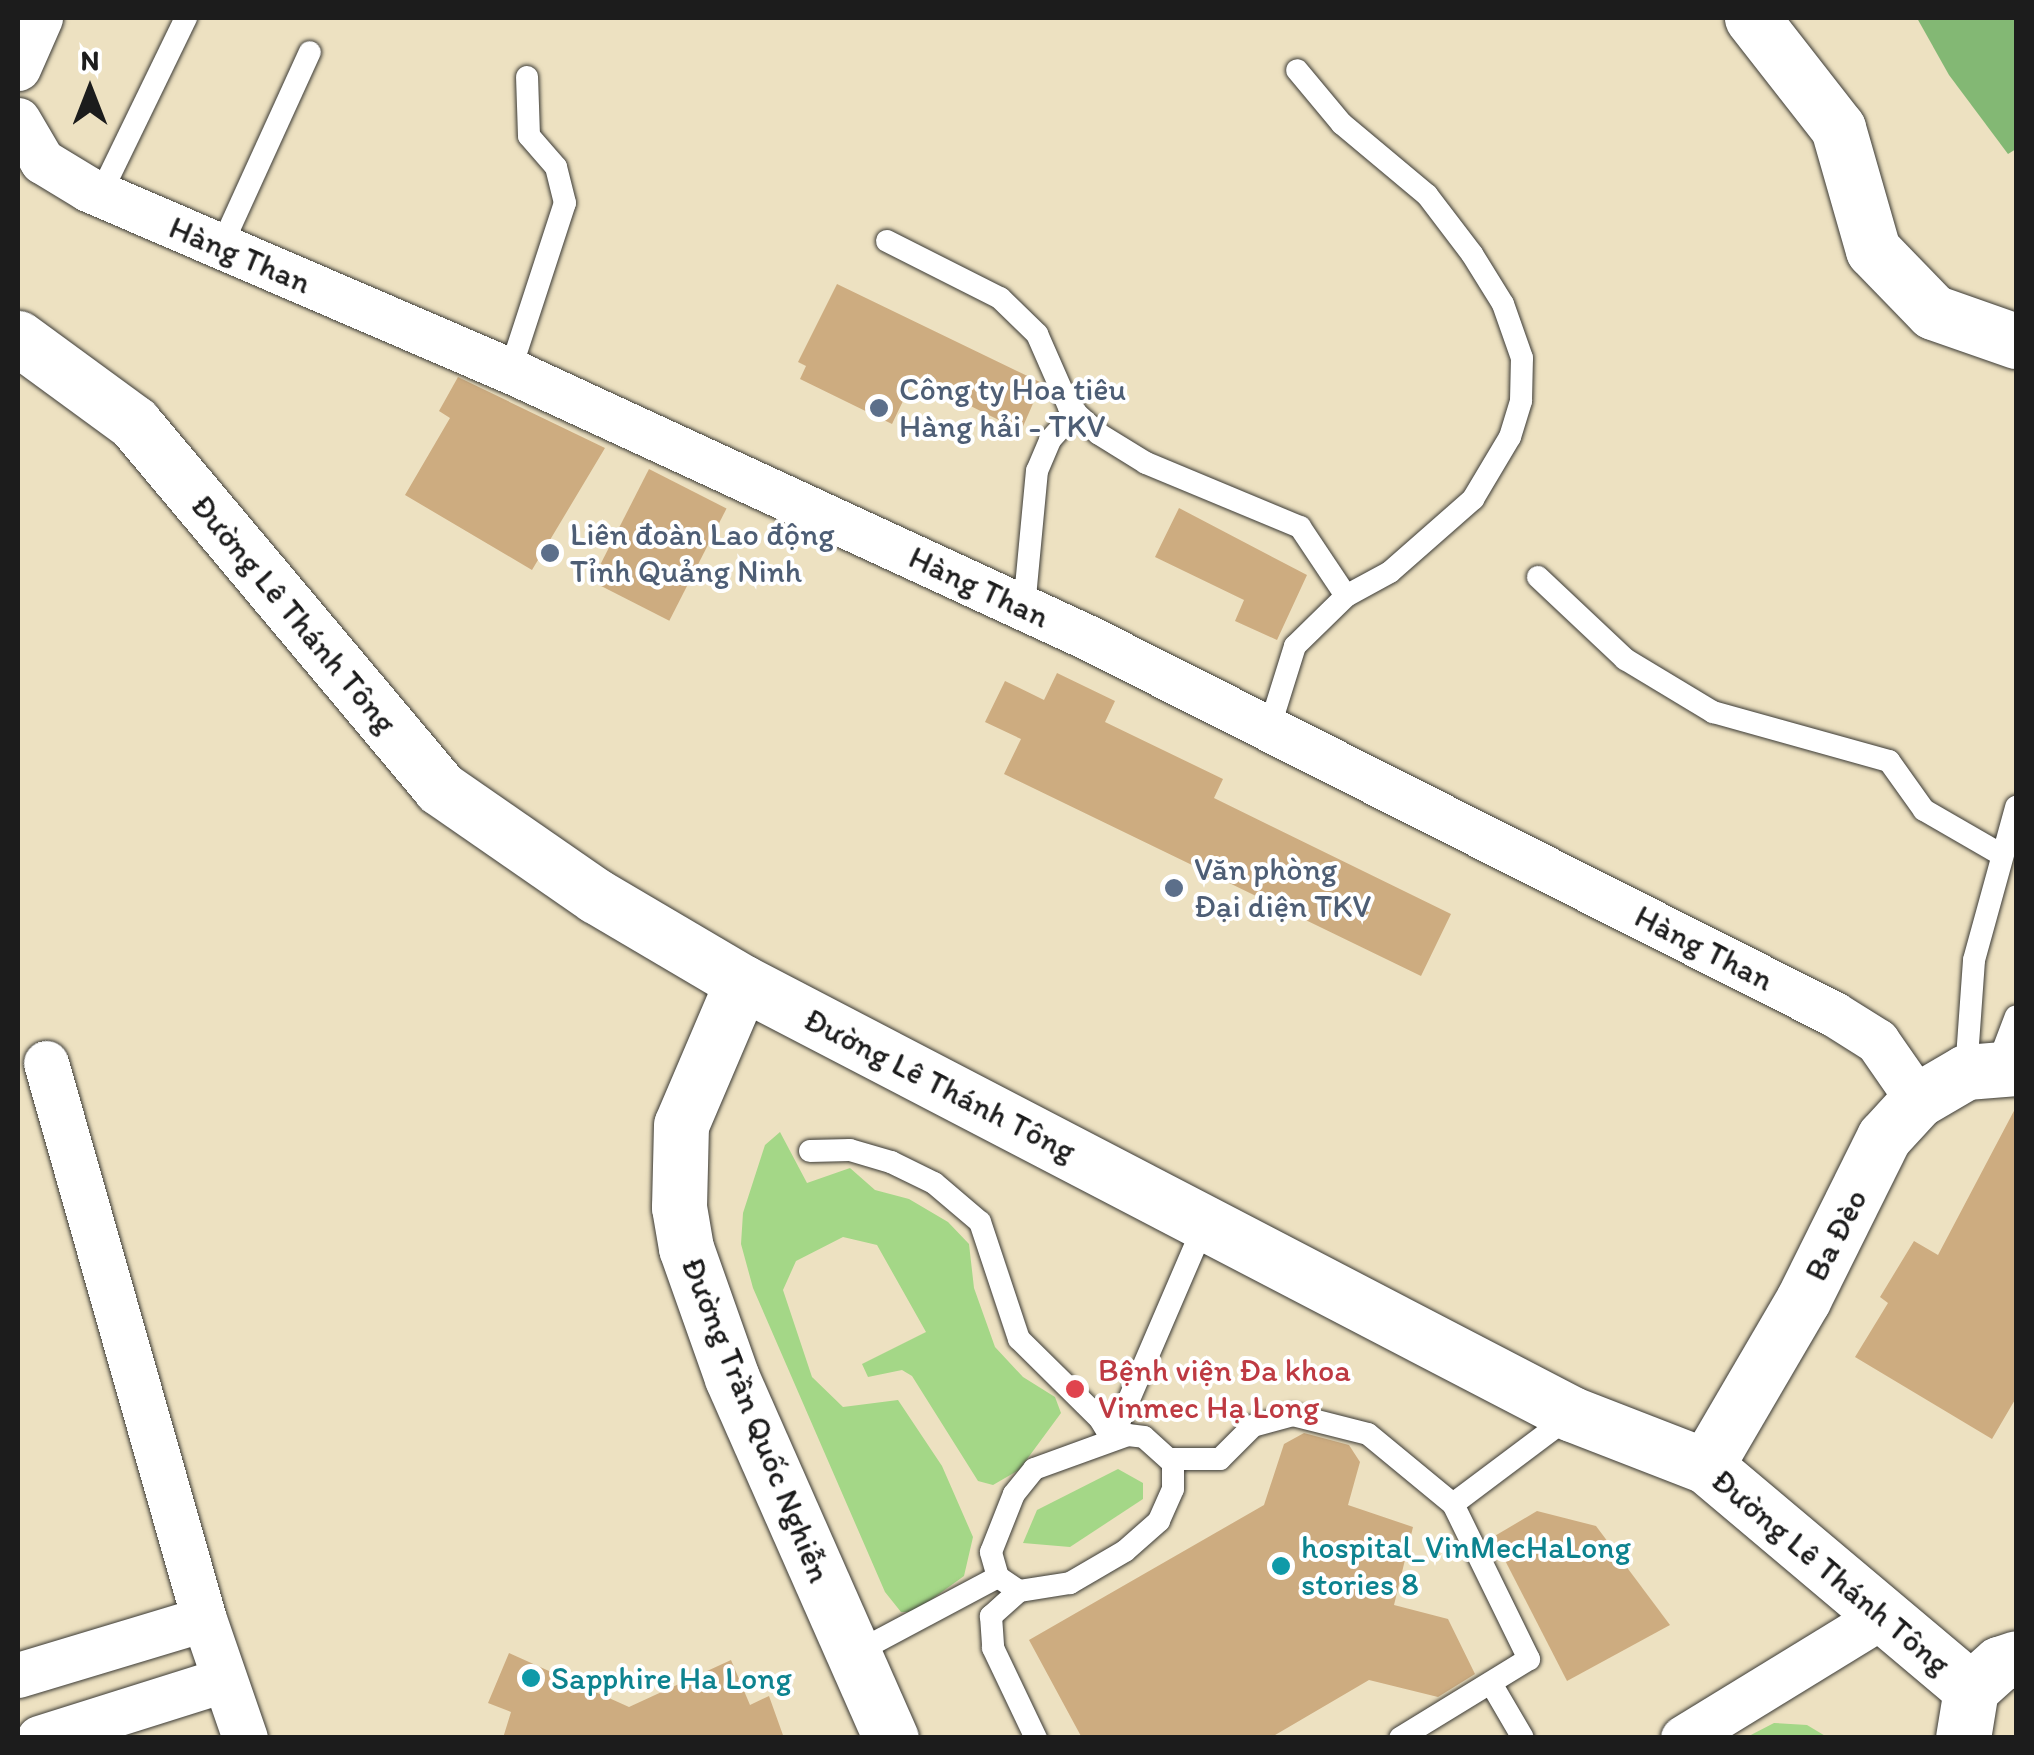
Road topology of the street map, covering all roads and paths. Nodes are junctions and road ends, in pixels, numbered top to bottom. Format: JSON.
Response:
{"nodes":[{"id":1,"x":40,"y":18,"type":"edge"},
{"id":2,"x":186,"y":18,"type":"edge"},
{"id":3,"x":1752,"y":18,"type":"edge"},
{"id":4,"x":310,"y":52,"type":"dead end"},
{"id":5,"x":18,"y":68,"type":"edge"},
{"id":6,"x":1297,"y":70,"type":"dead end"},
{"id":7,"x":527,"y":77,"type":"dead end"},
{"id":8,"x":18,"y":120,"type":"edge"},
{"id":9,"x":100,"y":195,"type":"junction"},
{"id":10,"x":887,"y":241,"type":"dead end"},
{"id":11,"x":221,"y":247,"type":"junction"},
{"id":12,"x":18,"y":338,"type":"edge"},
{"id":13,"x":2016,"y":341,"type":"edge"},
{"id":14,"x":510,"y":371,"type":"junction"},
{"id":15,"x":1075,"y":412,"type":"junction"},
{"id":16,"x":1538,"y":578,"type":"dead end"},
{"id":17,"x":1346,"y":596,"type":"junction"},
{"id":18,"x":1024,"y":608,"type":"junction"},
{"id":19,"x":1270,"y":729,"type":"junction"},
{"id":20,"x":2016,"y":807,"type":"edge"},
{"id":21,"x":2002,"y":855,"type":"junction"},
{"id":22,"x":742,"y":982,"type":"junction"},
{"id":23,"x":2016,"y":1016,"type":"edge"},
{"id":24,"x":46,"y":1063,"type":"dead end"},
{"id":25,"x":1993,"y":1070,"type":"edge"},
{"id":26,"x":1918,"y":1100,"type":"junction"},
{"id":27,"x":810,"y":1151,"type":"dead end"},
{"id":28,"x":1206,"y":1223,"type":"junction"},
{"id":29,"x":1572,"y":1414,"type":"junction"},
{"id":30,"x":1112,"y":1439,"type":"junction"},
{"id":31,"x":1168,"y":1459,"type":"junction"},
{"id":32,"x":1706,"y":1466,"type":"junction"},
{"id":33,"x":1452,"y":1504,"type":"junction"},
{"id":34,"x":998,"y":1576,"type":"junction"},
{"id":35,"x":1019,"y":1591,"type":"junction"},
{"id":36,"x":1879,"y":1618,"type":"junction"},
{"id":37,"x":204,"y":1619,"type":"junction"},
{"id":38,"x":854,"y":1654,"type":"junction"},
{"id":39,"x":2016,"y":1658,"type":"edge"},
{"id":40,"x":18,"y":1675,"type":"edge"},
{"id":41,"x":222,"y":1680,"type":"junction"},
{"id":42,"x":1492,"y":1685,"type":"junction"},
{"id":43,"x":1967,"y":1714,"type":"edge"},
{"id":44,"x":39,"y":1738,"type":"edge"},
{"id":45,"x":245,"y":1738,"type":"edge"},
{"id":46,"x":891,"y":1738,"type":"edge"},
{"id":47,"x":1036,"y":1738,"type":"edge"},
{"id":48,"x":1400,"y":1738,"type":"edge"},
{"id":49,"x":1523,"y":1738,"type":"edge"},
{"id":50,"x":1683,"y":1738,"type":"edge"}],
"edges":[{"from":1,"to":5,"type":"street"},
{"from":2,"to":9,"type":"lane"},
{"from":3,"to":13,"type":"street"},
{"from":4,"to":11,"type":"lane"},
{"from":6,"to":17,"type":"lane"},
{"from":7,"to":14,"type":"lane"},
{"from":8,"to":9,"type":"street","name":"Hàng Than"},
{"from":9,"to":11,"type":"street","name":"Hàng Than"},
{"from":10,"to":15,"type":"lane"},
{"from":11,"to":14,"type":"street","name":"Hàng Than"},
{"from":12,"to":22,"type":"street","name":"Đường Lê Thánh Tông"},
{"from":14,"to":18,"type":"street","name":"Hàng Than"},
{"from":15,"to":17,"type":"lane"},
{"from":15,"to":18,"type":"lane"},
{"from":16,"to":21,"type":"lane"},
{"from":17,"to":19,"type":"lane"},
{"from":18,"to":19,"type":"street","name":"Hàng Than"},
{"from":19,"to":26,"type":"street","name":"Hàng Than"},
{"from":20,"to":21,"type":"lane"},
{"from":21,"to":25,"type":"lane"},
{"from":22,"to":28,"type":"street","name":"Đường Lê Thánh Tông"},
{"from":22,"to":38,"type":"street","name":"Đường Trần Quốc Nghiễn"},
{"from":23,"to":25,"type":"lane"},
{"from":24,"to":37,"type":"street"},
{"from":25,"to":26,"type":"street","name":"Ba Đèo"},
{"from":26,"to":32,"type":"street","name":"Ba Đèo"},
{"from":27,"to":30,"type":"lane"},
{"from":28,"to":29,"type":"street","name":"Đường Lê Thánh Tông"},
{"from":28,"to":30,"type":"lane"},
{"from":29,"to":32,"type":"street","name":"Đường Lê Thánh Tông"},
{"from":29,"to":33,"type":"lane"},
{"from":30,"to":31,"type":"lane"},
{"from":30,"to":34,"type":"lane"},
{"from":31,"to":33,"type":"lane"},
{"from":31,"to":35,"type":"lane"},
{"from":32,"to":36,"type":"street","name":"Đường Lê Thánh Tông"},
{"from":33,"to":42,"type":"lane"},
{"from":34,"to":35,"type":"lane"},
{"from":34,"to":38,"type":"lane"},
{"from":35,"to":47,"type":"lane"},
{"from":36,"to":43,"type":"street","name":"Đường Lê Thánh Tông"},
{"from":36,"to":50,"type":"street"},
{"from":37,"to":40,"type":"street"},
{"from":37,"to":41,"type":"street"},
{"from":38,"to":46,"type":"street","name":"Đường Trần Quốc Nghiễn"},
{"from":39,"to":43,"type":"street"},
{"from":41,"to":44,"type":"street"},
{"from":41,"to":45,"type":"street"},
{"from":42,"to":48,"type":"lane"},
{"from":42,"to":49,"type":"lane"}]}
